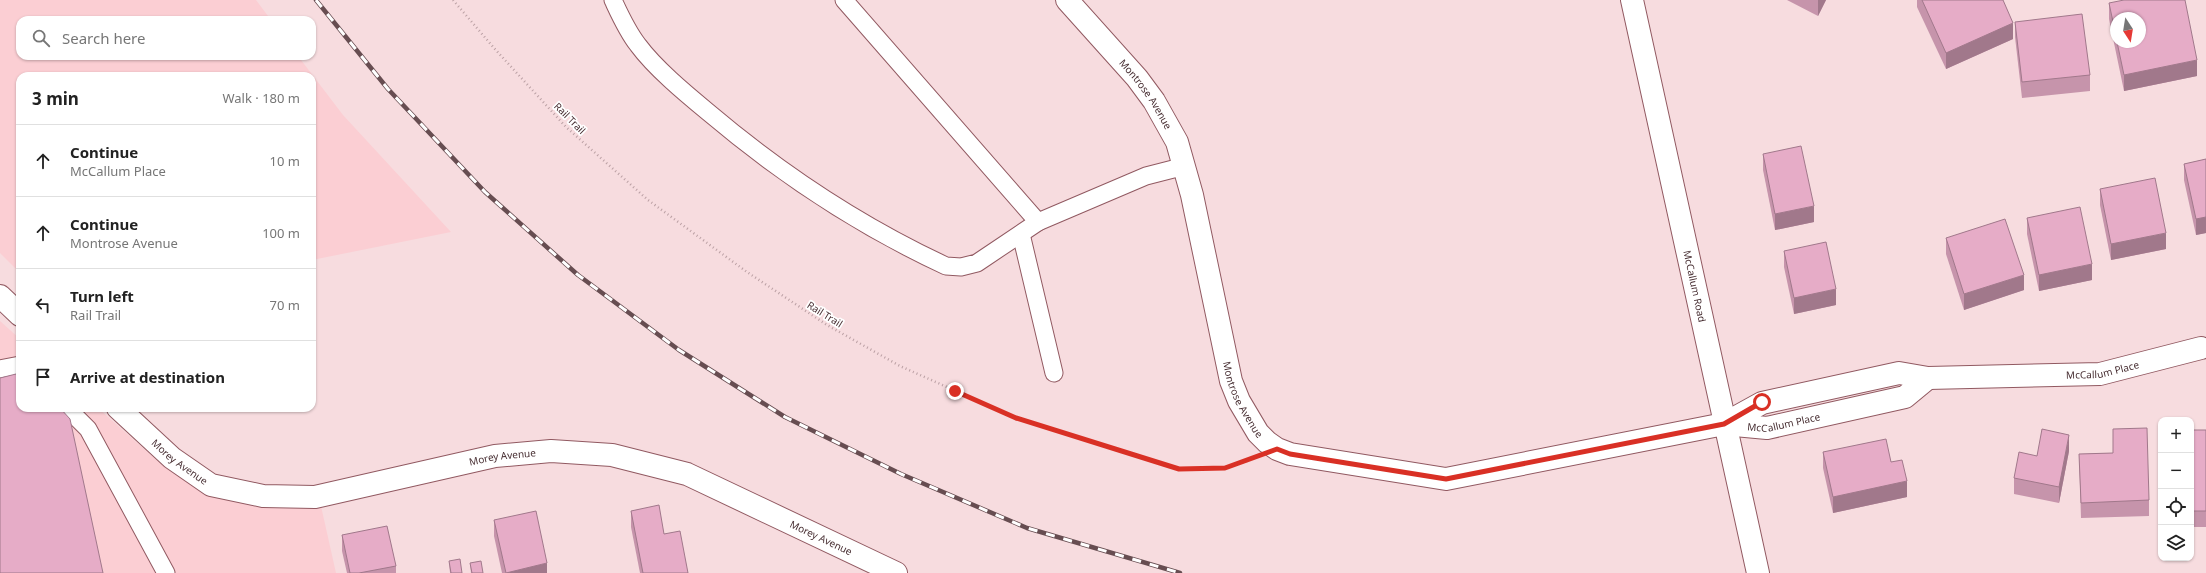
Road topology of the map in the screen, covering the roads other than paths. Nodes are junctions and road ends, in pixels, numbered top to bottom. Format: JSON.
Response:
{"nodes":[{"id":1,"x":613,"y":0,"type":"edge"},
{"id":2,"x":844,"y":0,"type":"edge"},
{"id":3,"x":1067,"y":0,"type":"edge"},
{"id":4,"x":1632,"y":0,"type":"edge"},
{"id":5,"x":1185,"y":166,"type":"junction"},
{"id":6,"x":1038,"y":222,"type":"junction"},
{"id":7,"x":1021,"y":234,"type":"junction"},
{"id":8,"x":0,"y":296,"type":"edge"},
{"id":9,"x":16,"y":311,"type":"edge"},
{"id":10,"x":2201,"y":348,"type":"dead end"},
{"id":11,"x":16,"y":366,"type":"edge"},
{"id":12,"x":0,"y":369,"type":"edge"},
{"id":13,"x":1054,"y":373,"type":"dead end"},
{"id":14,"x":71,"y":412,"type":"edge"},
{"id":15,"x":122,"y":412,"type":"edge"},
{"id":16,"x":1724,"y":424,"type":"junction"},
{"id":17,"x":166,"y":573,"type":"edge"},
{"id":18,"x":896,"y":573,"type":"edge"},
{"id":19,"x":1758,"y":573,"type":"edge"}],
"edges":[{"from":1,"to":7,"type":"lane"},
{"from":2,"to":6,"type":"lane"},
{"from":3,"to":5,"type":"street","name":"Montrose Avenue"},
{"from":4,"to":16,"type":"street","name":"McCallum Road"},
{"from":5,"to":6,"type":"lane"},
{"from":5,"to":16,"type":"street","name":"Montrose Avenue"},
{"from":6,"to":7,"type":"lane"},
{"from":7,"to":13,"type":"lane"},
{"from":8,"to":9,"type":"street"},
{"from":10,"to":16,"type":"street","name":"McCallum Place"},
{"from":11,"to":12,"type":"lane"},
{"from":14,"to":17,"type":"lane"},
{"from":15,"to":18,"type":"street","name":"Morey Avenue"},
{"from":16,"to":19,"type":"street","name":"McCallum Road"}]}
